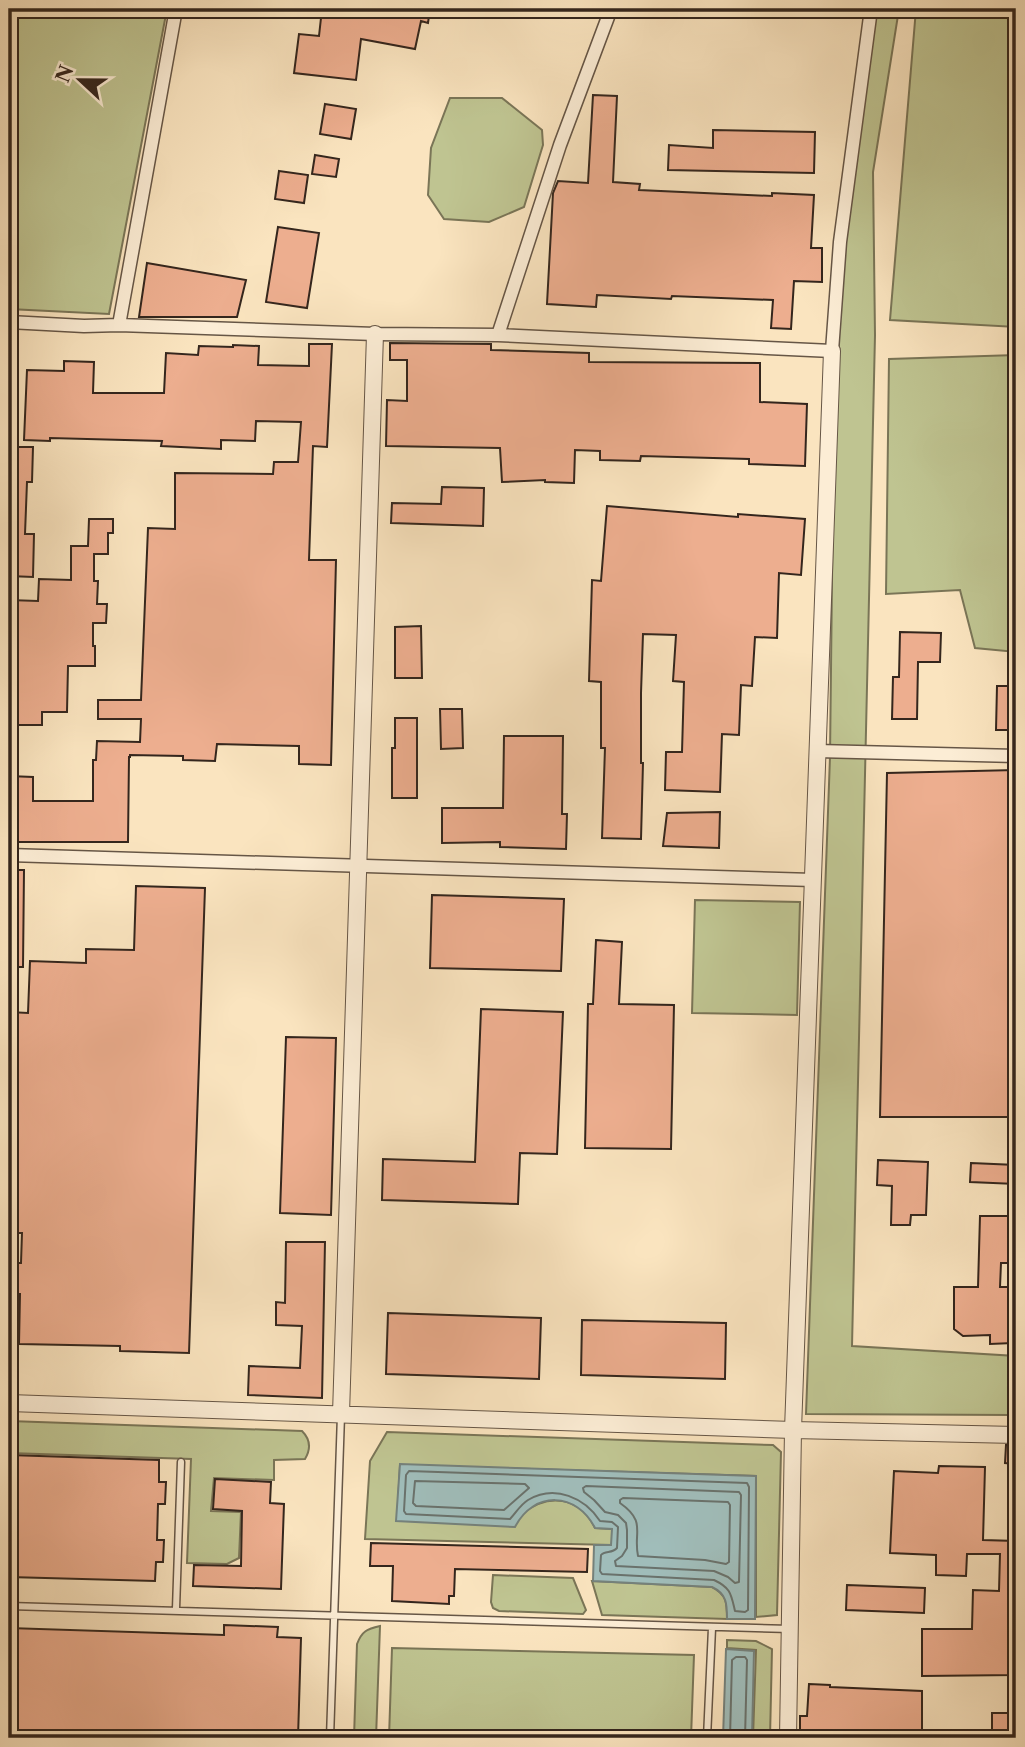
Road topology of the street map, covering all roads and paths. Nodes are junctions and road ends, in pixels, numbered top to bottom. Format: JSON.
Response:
{"nodes":[{"id":1,"x":176,"y":9,"type":"edge"},
{"id":2,"x":611,"y":9,"type":"edge"},
{"id":3,"x":871,"y":9,"type":"edge"},
{"id":4,"x":9,"y":322,"type":"edge"},
{"id":5,"x":119,"y":325,"type":"junction"},
{"id":6,"x":375,"y":334,"type":"junction"},
{"id":7,"x":498,"y":335,"type":"junction"},
{"id":8,"x":832,"y":351,"type":"junction"},
{"id":9,"x":817,"y":751,"type":"junction"},
{"id":10,"x":1016,"y":756,"type":"edge"},
{"id":11,"x":9,"y":855,"type":"edge"},
{"id":12,"x":359,"y":865,"type":"junction"},
{"id":13,"x":813,"y":880,"type":"junction"},
{"id":14,"x":9,"y":1403,"type":"edge"},
{"id":15,"x":341,"y":1414,"type":"junction"},
{"id":16,"x":793,"y":1430,"type":"junction"},
{"id":17,"x":1016,"y":1435,"type":"edge"},
{"id":18,"x":181,"y":1462,"type":"dead end"},
{"id":19,"x":9,"y":1606,"type":"edge"},
{"id":20,"x":176,"y":1609,"type":"junction"},
{"id":21,"x":335,"y":1615,"type":"junction"},
{"id":22,"x":712,"y":1628,"type":"junction"},
{"id":23,"x":790,"y":1629,"type":"junction"},
{"id":24,"x":330,"y":1738,"type":"edge"},
{"id":25,"x":707,"y":1738,"type":"edge"},
{"id":26,"x":788,"y":1738,"type":"edge"}],
"edges":[{"from":1,"to":5,"type":"street"},
{"from":2,"to":7,"type":"street"},
{"from":3,"to":8,"type":"street"},
{"from":4,"to":5,"type":"street"},
{"from":5,"to":6,"type":"street"},
{"from":6,"to":7,"type":"street"},
{"from":6,"to":12,"type":"street"},
{"from":7,"to":8,"type":"street"},
{"from":8,"to":9,"type":"street"},
{"from":9,"to":10,"type":"street"},
{"from":9,"to":13,"type":"street"},
{"from":11,"to":12,"type":"street"},
{"from":12,"to":13,"type":"street"},
{"from":12,"to":15,"type":"street"},
{"from":13,"to":16,"type":"street"},
{"from":14,"to":15,"type":"street"},
{"from":15,"to":16,"type":"street"},
{"from":15,"to":21,"type":"lane"},
{"from":16,"to":17,"type":"street"},
{"from":16,"to":23,"type":"street"},
{"from":18,"to":20,"type":"lane"},
{"from":19,"to":20,"type":"lane"},
{"from":20,"to":21,"type":"lane"},
{"from":21,"to":22,"type":"lane"},
{"from":21,"to":24,"type":"lane"},
{"from":22,"to":23,"type":"lane"},
{"from":22,"to":25,"type":"lane"},
{"from":23,"to":26,"type":"street"}]}
